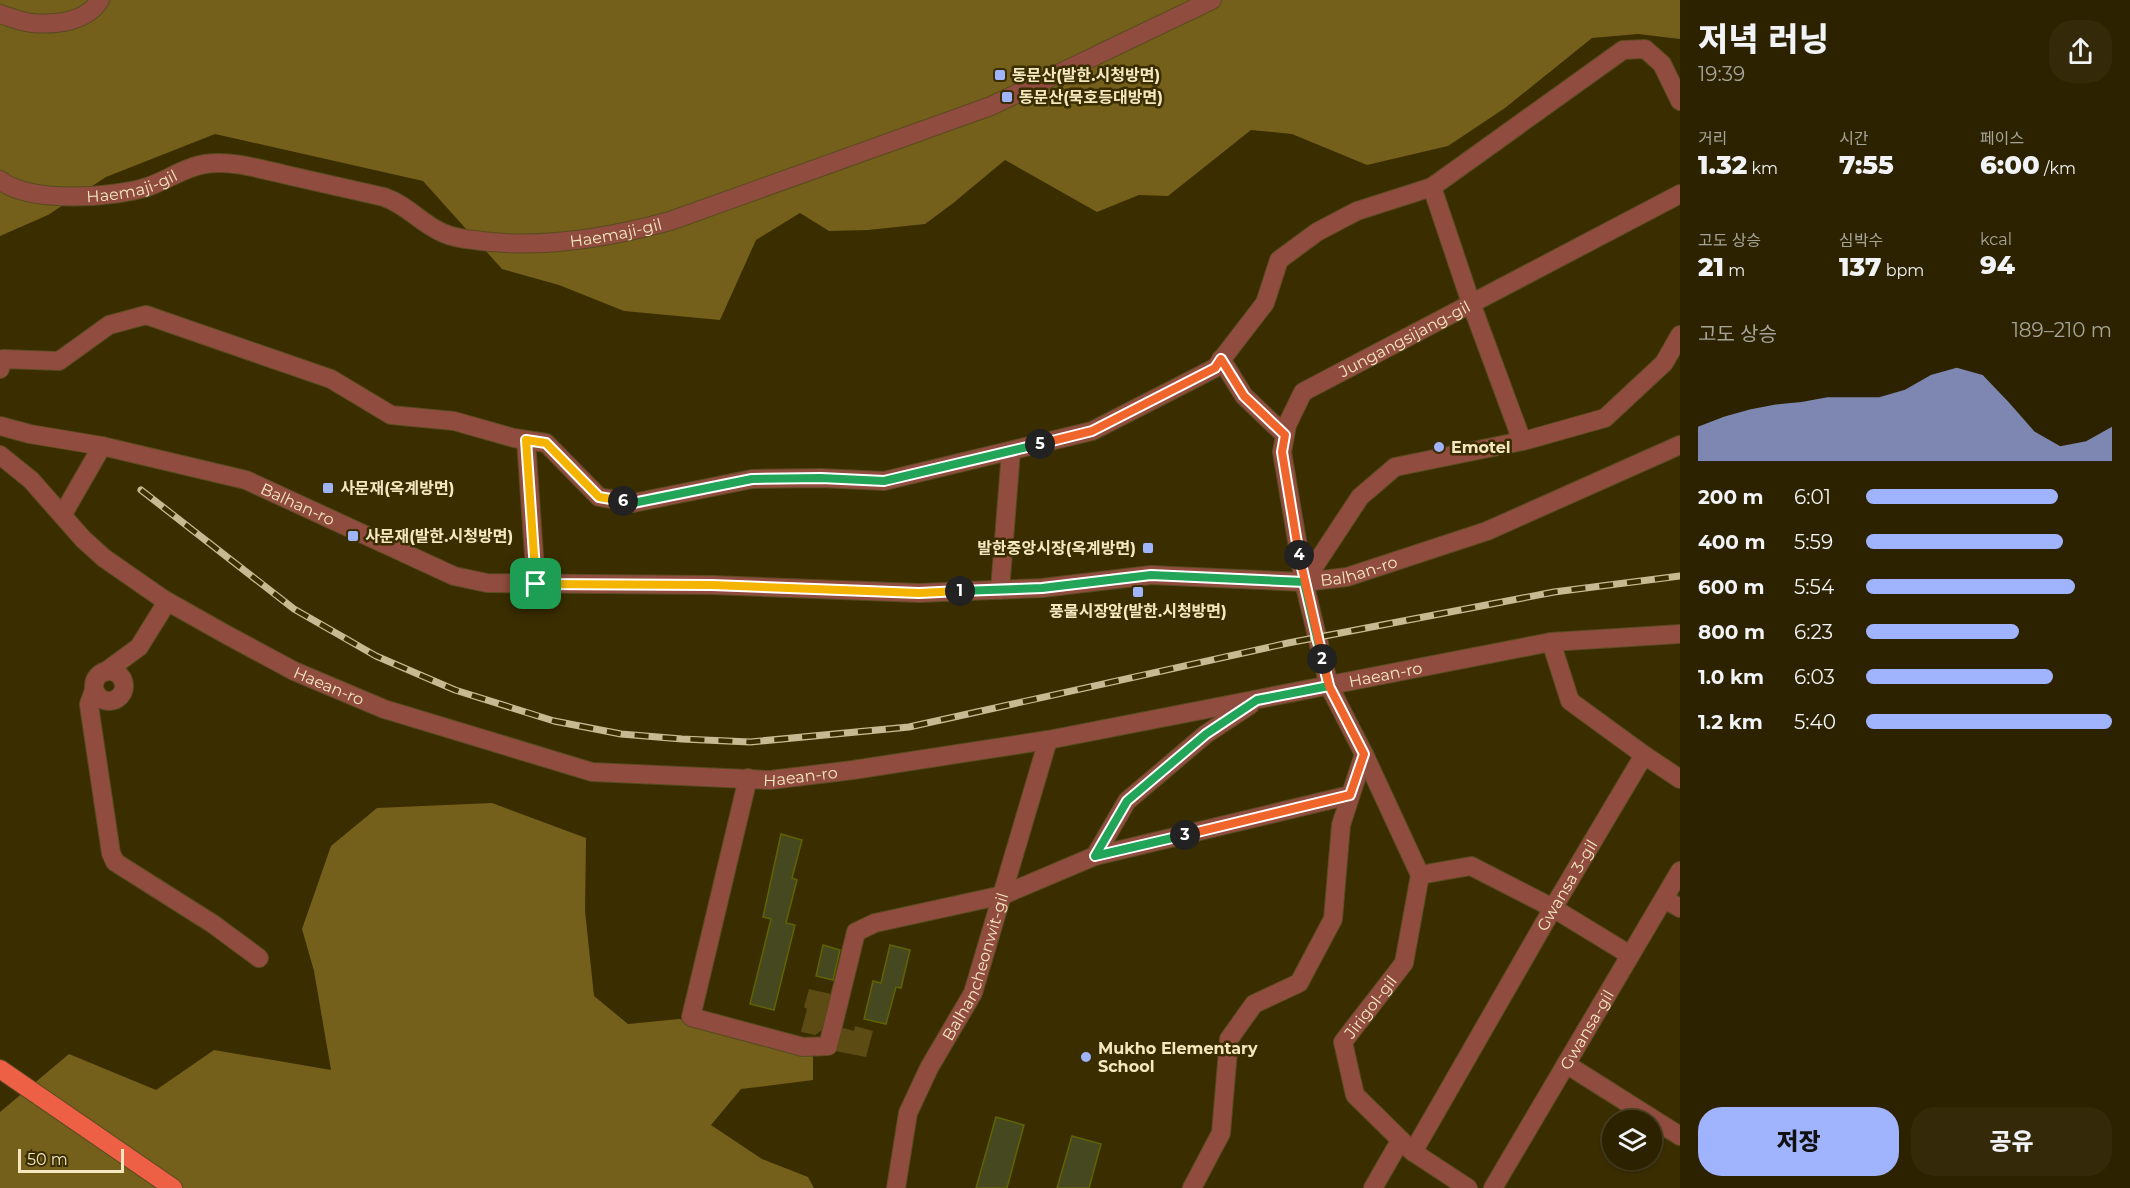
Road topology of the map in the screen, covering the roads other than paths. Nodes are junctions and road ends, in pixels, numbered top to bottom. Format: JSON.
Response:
{"nodes":[{"id":1,"x":100,"y":0,"type":"edge"},
{"id":2,"x":1212,"y":0,"type":"edge"},
{"id":3,"x":0,"y":14,"type":"edge"},
{"id":4,"x":1680,"y":101,"type":"edge"},
{"id":5,"x":0,"y":180,"type":"edge"},
{"id":6,"x":1432,"y":187,"type":"junction"},
{"id":7,"x":1680,"y":194,"type":"edge"},
{"id":8,"x":1471,"y":303,"type":"junction"},
{"id":9,"x":1680,"y":335,"type":"edge"},
{"id":10,"x":1221,"y":359,"type":"junction"},
{"id":11,"x":0,"y":369,"type":"edge"},
{"id":12,"x":0,"y":426,"type":"edge"},
{"id":13,"x":1285,"y":435,"type":"junction"},
{"id":14,"x":526,"y":440,"type":"junction"},
{"id":15,"x":1522,"y":441,"type":"junction"},
{"id":16,"x":1680,"y":445,"type":"edge"},
{"id":17,"x":102,"y":446,"type":"junction"},
{"id":18,"x":1011,"y":451,"type":"junction"},
{"id":19,"x":0,"y":455,"type":"edge"},
{"id":20,"x":63,"y":514,"type":"junction"},
{"id":21,"x":1304,"y":582,"type":"junction"},
{"id":22,"x":536,"y":584,"type":"junction"},
{"id":23,"x":1000,"y":590,"type":"junction"},
{"id":24,"x":167,"y":602,"type":"junction"},
{"id":25,"x":1680,"y":634,"type":"edge"},
{"id":26,"x":1551,"y":642,"type":"junction"},
{"id":27,"x":139,"y":647,"type":"junction"},
{"id":28,"x":105,"y":672,"type":"junction"},
{"id":29,"x":1329,"y":686,"type":"junction"},
{"id":30,"x":94,"y":690,"type":"junction"},
{"id":31,"x":120,"y":693,"type":"junction"},
{"id":32,"x":1257,"y":700,"type":"junction"},
{"id":33,"x":91,"y":719,"type":"junction"},
{"id":34,"x":1048,"y":740,"type":"junction"},
{"id":35,"x":1364,"y":754,"type":"junction"},
{"id":36,"x":1644,"y":755,"type":"junction"},
{"id":37,"x":748,"y":778,"type":"junction"},
{"id":38,"x":1680,"y":778,"type":"edge"},
{"id":39,"x":1350,"y":795,"type":"junction"},
{"id":40,"x":1095,"y":856,"type":"junction"},
{"id":41,"x":1680,"y":871,"type":"edge"},
{"id":42,"x":1420,"y":875,"type":"junction"},
{"id":43,"x":1003,"y":895,"type":"junction"},
{"id":44,"x":1664,"y":899,"type":"junction"},
{"id":45,"x":1553,"y":908,"type":"junction"},
{"id":46,"x":1680,"y":908,"type":"edge"},
{"id":47,"x":1630,"y":955,"type":"junction"},
{"id":48,"x":259,"y":958,"type":"dead end"},
{"id":49,"x":1566,"y":1064,"type":"junction"},
{"id":50,"x":0,"y":1070,"type":"edge"},
{"id":51,"x":1680,"y":1136,"type":"edge"},
{"id":52,"x":1407,"y":1146,"type":"junction"},
{"id":53,"x":173,"y":1188,"type":"edge"},
{"id":54,"x":896,"y":1188,"type":"edge"},
{"id":55,"x":1192,"y":1188,"type":"edge"},
{"id":56,"x":1373,"y":1188,"type":"edge"},
{"id":57,"x":1468,"y":1188,"type":"edge"},
{"id":58,"x":1493,"y":1188,"type":"edge"}],
"edges":[{"from":1,"to":3,"type":"street"},
{"from":2,"to":5,"type":"street","name":"Haemaji-gil"},
{"from":4,"to":6,"type":"street"},
{"from":6,"to":8,"type":"street"},
{"from":6,"to":10,"type":"street"},
{"from":7,"to":8,"type":"street","name":"Jungangsijang-gil"},
{"from":8,"to":13,"type":"street","name":"Jungangsijang-gil"},
{"from":8,"to":15,"type":"street"},
{"from":9,"to":15,"type":"street"},
{"from":10,"to":13,"type":"street"},
{"from":10,"to":18,"type":"street"},
{"from":11,"to":14,"type":"street"},
{"from":12,"to":17,"type":"street","name":"Balhan-ro"},
{"from":13,"to":21,"type":"street","name":"Jungangsijang-gil"},
{"from":14,"to":18,"type":"street"},
{"from":14,"to":22,"type":"street"},
{"from":15,"to":21,"type":"street"},
{"from":16,"to":21,"type":"street","name":"Balhan-ro"},
{"from":17,"to":20,"type":"street"},
{"from":17,"to":22,"type":"street","name":"Balhan-ro"},
{"from":18,"to":23,"type":"street"},
{"from":19,"to":20,"type":"street","name":"Haean-ro"},
{"from":20,"to":24,"type":"street","name":"Haean-ro"},
{"from":21,"to":23,"type":"street","name":"Balhan-ro"},
{"from":21,"to":29,"type":"street","name":"Jungangsijang-gil"},
{"from":22,"to":23,"type":"street","name":"Balhan-ro"},
{"from":24,"to":27,"type":"street"},
{"from":24,"to":37,"type":"street","name":"Haean-ro"},
{"from":25,"to":26,"type":"street","name":"Haean-ro"},
{"from":26,"to":29,"type":"street","name":"Haean-ro"},
{"from":26,"to":36,"type":"street"},
{"from":27,"to":28,"type":"street"},
{"from":27,"to":31,"type":"street"},
{"from":28,"to":30,"type":"street"},
{"from":28,"to":31,"type":"street"},
{"from":29,"to":32,"type":"street","name":"Haean-ro"},
{"from":29,"to":35,"type":"street"},
{"from":30,"to":31,"type":"street"},
{"from":30,"to":33,"type":"street"},
{"from":31,"to":33,"type":"street"},
{"from":32,"to":34,"type":"street","name":"Haean-ro"},
{"from":32,"to":40,"type":"street"},
{"from":33,"to":48,"type":"street"},
{"from":34,"to":37,"type":"street","name":"Haean-ro"},
{"from":34,"to":43,"type":"street","name":"Balhancheonwit-gil"},
{"from":35,"to":39,"type":"street"},
{"from":35,"to":42,"type":"street"},
{"from":36,"to":38,"type":"street"},
{"from":36,"to":45,"type":"street","name":"Gwansa 3-gil"},
{"from":37,"to":43,"type":"street"},
{"from":39,"to":40,"type":"street"},
{"from":39,"to":55,"type":"street"},
{"from":40,"to":43,"type":"street"},
{"from":41,"to":44,"type":"street","name":"Gwansa-gil"},
{"from":42,"to":45,"type":"street"},
{"from":42,"to":52,"type":"street","name":"Jirigol-gil"},
{"from":43,"to":54,"type":"street","name":"Balhancheonwit-gil"},
{"from":44,"to":46,"type":"street"},
{"from":44,"to":47,"type":"street","name":"Gwansa-gil"},
{"from":45,"to":47,"type":"street"},
{"from":45,"to":52,"type":"street","name":"Gwansa 3-gil"},
{"from":47,"to":49,"type":"street","name":"Gwansa-gil"},
{"from":49,"to":51,"type":"street"},
{"from":49,"to":58,"type":"street","name":"Gwansa-gil"},
{"from":50,"to":53,"type":"main road"},
{"from":52,"to":56,"type":"street","name":"Gwansa 3-gil"},
{"from":52,"to":57,"type":"street","name":"Jirigol-gil"}]}
